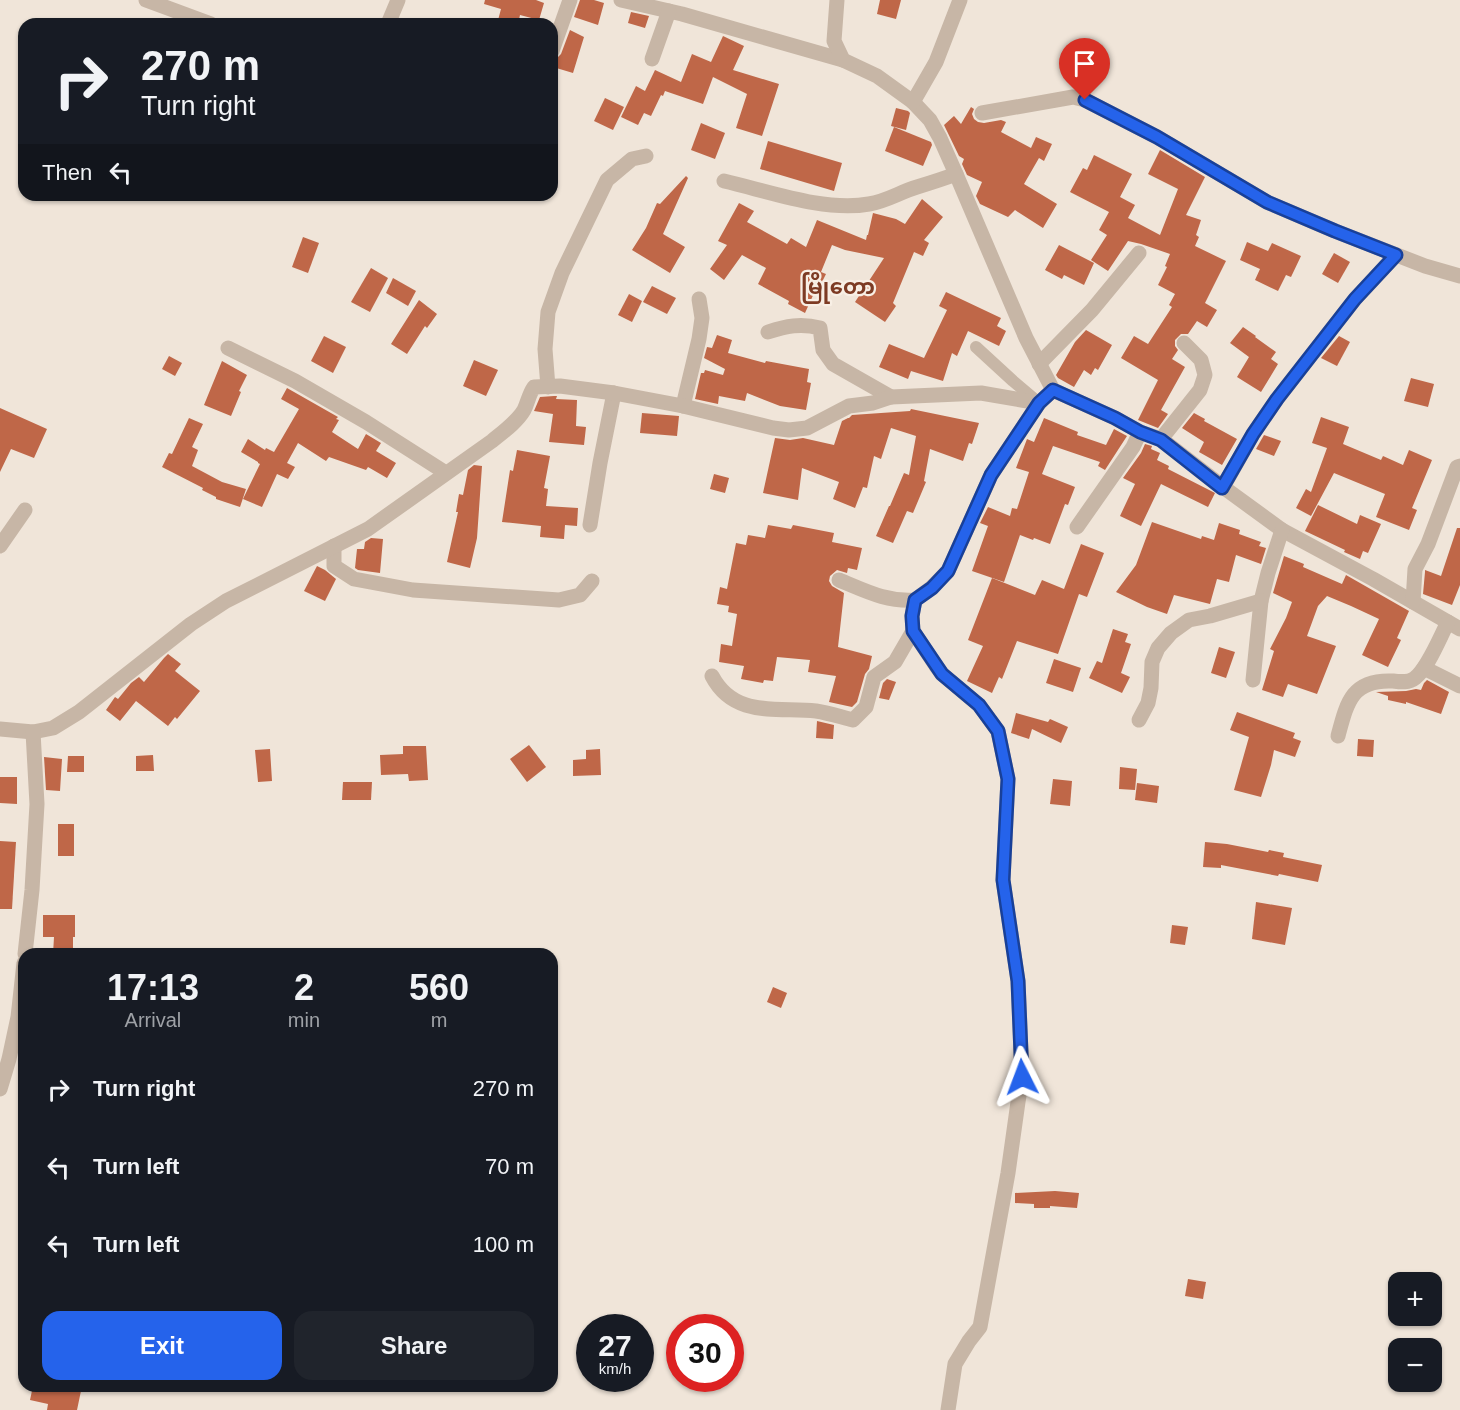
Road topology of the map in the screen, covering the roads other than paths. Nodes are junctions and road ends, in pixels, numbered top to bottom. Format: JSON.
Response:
{"nodes":[{"id":1,"x":146,"y":0,"type":"edge"},
{"id":2,"x":398,"y":0,"type":"edge"},
{"id":3,"x":570,"y":0,"type":"edge"},
{"id":4,"x":621,"y":0,"type":"edge"},
{"id":5,"x":837,"y":0,"type":"edge"},
{"id":6,"x":960,"y":0,"type":"edge"},
{"id":7,"x":679,"y":8,"type":"edge"},
{"id":8,"x":195,"y":18,"type":"edge"},
{"id":9,"x":390,"y":18,"type":"edge"},
{"id":10,"x":558,"y":34,"type":"edge"},
{"id":11,"x":652,"y":59,"type":"dead end"},
{"id":12,"x":843,"y":60,"type":"junction"},
{"id":13,"x":913,"y":102,"type":"junction"},
{"id":14,"x":982,"y":113,"type":"dead end"},
{"id":15,"x":646,"y":156,"type":"dead end"},
{"id":16,"x":956,"y":174,"type":"junction"},
{"id":17,"x":724,"y":181,"type":"dead end"},
{"id":18,"x":1139,"y":253,"type":"dead end"},
{"id":19,"x":1396,"y":255,"type":"junction"},
{"id":20,"x":1460,"y":276,"type":"edge"},
{"id":21,"x":699,"y":299,"type":"dead end"},
{"id":22,"x":768,"y":332,"type":"dead end"},
{"id":23,"x":1184,"y":343,"type":"dead end"},
{"id":24,"x":976,"y":347,"type":"dead end"},
{"id":25,"x":228,"y":348,"type":"dead end"},
{"id":26,"x":1039,"y":364,"type":"junction"},
{"id":27,"x":548,"y":387,"type":"junction"},
{"id":28,"x":1053,"y":390,"type":"junction"},
{"id":29,"x":614,"y":393,"type":"junction"},
{"id":30,"x":891,"y":397,"type":"junction"},
{"id":31,"x":1039,"y":403,"type":"junction"},
{"id":32,"x":682,"y":406,"type":"junction"},
{"id":33,"x":1140,"y":432,"type":"junction"},
{"id":34,"x":1161,"y":440,"type":"junction"},
{"id":35,"x":1460,"y":466,"type":"edge"},
{"id":36,"x":446,"y":473,"type":"junction"},
{"id":37,"x":1222,"y":488,"type":"junction"},
{"id":38,"x":25,"y":510,"type":"dead end"},
{"id":39,"x":591,"y":525,"type":"dead end"},
{"id":40,"x":1077,"y":527,"type":"dead end"},
{"id":41,"x":1282,"y":530,"type":"junction"},
{"id":42,"x":0,"y":546,"type":"edge"},
{"id":43,"x":334,"y":546,"type":"junction"},
{"id":44,"x":839,"y":580,"type":"dead end"},
{"id":45,"x":592,"y":581,"type":"dead end"},
{"id":46,"x":915,"y":600,"type":"junction"},
{"id":47,"x":1261,"y":601,"type":"junction"},
{"id":48,"x":1413,"y":602,"type":"junction"},
{"id":49,"x":1454,"y":626,"type":"edge"},
{"id":50,"x":913,"y":631,"type":"junction"},
{"id":51,"x":1424,"y":668,"type":"junction"},
{"id":52,"x":712,"y":676,"type":"dead end"},
{"id":53,"x":1253,"y":680,"type":"dead end"},
{"id":54,"x":1460,"y":686,"type":"edge"},
{"id":55,"x":1139,"y":720,"type":"dead end"},
{"id":56,"x":0,"y":729,"type":"edge"},
{"id":57,"x":33,"y":732,"type":"junction"},
{"id":58,"x":1338,"y":736,"type":"dead end"},
{"id":59,"x":26,"y":948,"type":"edge"},
{"id":60,"x":18,"y":1017,"type":"edge"},
{"id":61,"x":0,"y":1089,"type":"edge"},
{"id":62,"x":948,"y":1410,"type":"edge"}],
"edges":[{"from":1,"to":8,"type":"street"},
{"from":2,"to":9,"type":"street"},
{"from":3,"to":10,"type":"street"},
{"from":4,"to":7,"type":"street"},
{"from":5,"to":12,"type":"street"},
{"from":6,"to":13,"type":"street"},
{"from":7,"to":11,"type":"street"},
{"from":7,"to":12,"type":"street"},
{"from":12,"to":13,"type":"street"},
{"from":13,"to":16,"type":"street"},
{"from":14,"to":19,"type":"street"},
{"from":15,"to":27,"type":"street"},
{"from":16,"to":17,"type":"street"},
{"from":16,"to":26,"type":"street"},
{"from":18,"to":26,"type":"street"},
{"from":19,"to":20,"type":"street"},
{"from":19,"to":37,"type":"street"},
{"from":21,"to":32,"type":"street"},
{"from":22,"to":30,"type":"street"},
{"from":23,"to":34,"type":"street"},
{"from":24,"to":31,"type":"lane"},
{"from":25,"to":36,"type":"street"},
{"from":26,"to":28,"type":"street"},
{"from":27,"to":29,"type":"street"},
{"from":27,"to":36,"type":"street"},
{"from":28,"to":31,"type":"street"},
{"from":28,"to":33,"type":"street"},
{"from":29,"to":32,"type":"street"},
{"from":29,"to":39,"type":"street"},
{"from":30,"to":31,"type":"street"},
{"from":30,"to":32,"type":"street"},
{"from":31,"to":46,"type":"street"},
{"from":33,"to":34,"type":"street"},
{"from":33,"to":40,"type":"street"},
{"from":34,"to":37,"type":"street"},
{"from":35,"to":48,"type":"street"},
{"from":36,"to":43,"type":"street"},
{"from":37,"to":41,"type":"street"},
{"from":38,"to":42,"type":"street"},
{"from":41,"to":47,"type":"street"},
{"from":41,"to":48,"type":"street"},
{"from":43,"to":45,"type":"street"},
{"from":43,"to":57,"type":"street"},
{"from":44,"to":46,"type":"street"},
{"from":46,"to":50,"type":"street"},
{"from":47,"to":53,"type":"street"},
{"from":47,"to":55,"type":"street"},
{"from":48,"to":49,"type":"street"},
{"from":49,"to":51,"type":"street"},
{"from":50,"to":52,"type":"street"},
{"from":50,"to":62,"type":"street"},
{"from":51,"to":54,"type":"street"},
{"from":51,"to":58,"type":"street"},
{"from":56,"to":57,"type":"street"},
{"from":57,"to":59,"type":"street"},
{"from":60,"to":61,"type":"street"}]}
